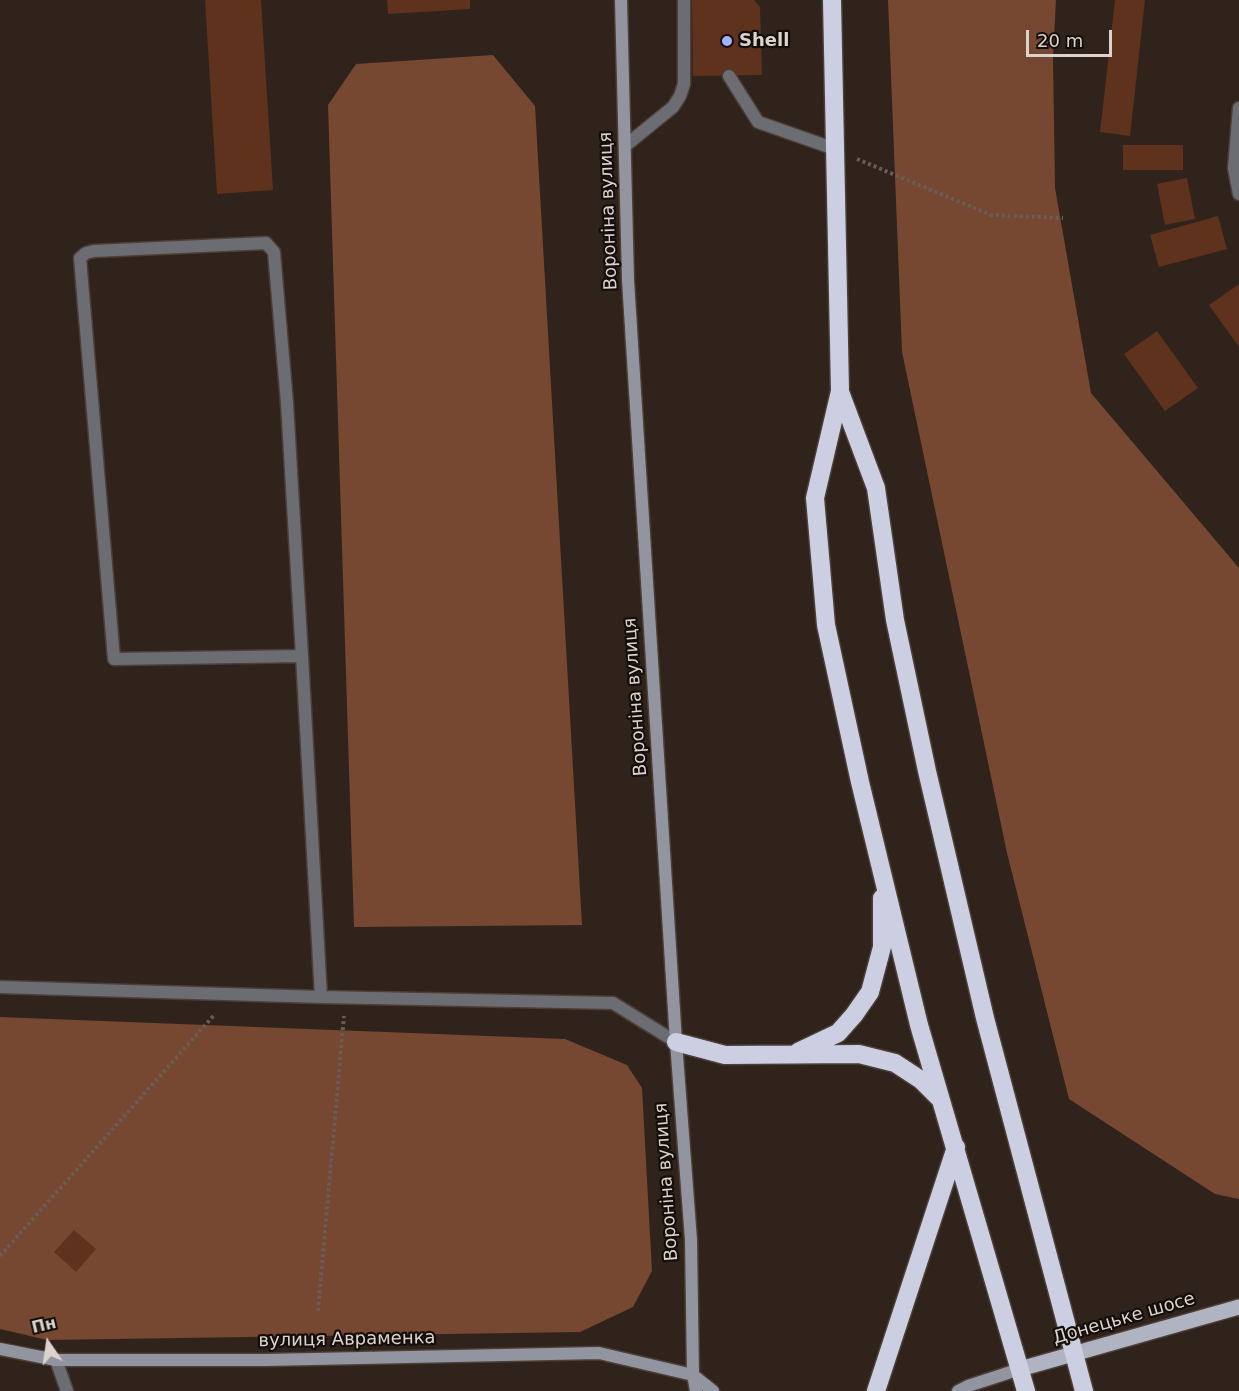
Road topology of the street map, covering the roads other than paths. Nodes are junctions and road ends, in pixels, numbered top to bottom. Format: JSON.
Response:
{"nodes":[{"id":1,"x":621,"y":0,"type":"edge"},
{"id":2,"x":684,"y":0,"type":"edge"},
{"id":3,"x":832,"y":0,"type":"edge"},
{"id":4,"x":729,"y":76,"type":"dead end"},
{"id":5,"x":1239,"y":108,"type":"edge"},
{"id":6,"x":625,"y":146,"type":"junction"},
{"id":7,"x":835,"y":149,"type":"junction"},
{"id":8,"x":1239,"y":194,"type":"edge"},
{"id":9,"x":840,"y":391,"type":"junction"},
{"id":10,"x":302,"y":656,"type":"junction"},
{"id":11,"x":883,"y":871,"type":"junction"},
{"id":12,"x":0,"y":987,"type":"edge"},
{"id":13,"x":321,"y":997,"type":"junction"},
{"id":14,"x":676,"y":1042,"type":"junction"},
{"id":15,"x":792,"y":1056,"type":"junction"},
{"id":16,"x":941,"y":1101,"type":"junction"},
{"id":17,"x":956,"y":1147,"type":"junction"},
{"id":18,"x":1239,"y":1307,"type":"edge"},
{"id":19,"x":0,"y":1349,"type":"edge"},
{"id":20,"x":1074,"y":1354,"type":"junction"},
{"id":21,"x":56,"y":1360,"type":"junction"},
{"id":22,"x":1020,"y":1369,"type":"junction"},
{"id":23,"x":693,"y":1375,"type":"junction"},
{"id":24,"x":67,"y":1391,"type":"edge"},
{"id":25,"x":696,"y":1391,"type":"edge"},
{"id":26,"x":713,"y":1391,"type":"edge"},
{"id":27,"x":876,"y":1391,"type":"edge"},
{"id":28,"x":958,"y":1391,"type":"edge"},
{"id":29,"x":1026,"y":1391,"type":"edge"},
{"id":30,"x":1084,"y":1391,"type":"edge"}],
"edges":[{"from":1,"to":6,"type":"street","name":"Вороніна вулиця"},
{"from":2,"to":6,"type":"lane"},
{"from":3,"to":7,"type":"highway"},
{"from":4,"to":7,"type":"lane"},
{"from":5,"to":8,"type":"lane"},
{"from":6,"to":14,"type":"street","name":"Вороніна вулиця"},
{"from":7,"to":9,"type":"highway"},
{"from":9,"to":11,"type":"highway"},
{"from":9,"to":20,"type":"highway"},
{"from":10,"to":10,"type":"lane"},
{"from":10,"to":13,"type":"lane"},
{"from":11,"to":15,"type":"highway"},
{"from":11,"to":16,"type":"highway"},
{"from":12,"to":13,"type":"lane"},
{"from":13,"to":14,"type":"lane"},
{"from":14,"to":15,"type":"highway"},
{"from":14,"to":23,"type":"street","name":"Вороніна вулиця"},
{"from":15,"to":16,"type":"highway"},
{"from":16,"to":17,"type":"highway"},
{"from":17,"to":22,"type":"highway"},
{"from":17,"to":27,"type":"highway"},
{"from":18,"to":20,"type":"main road","name":"Донецьке шосе"},
{"from":19,"to":21,"type":"street","name":"вулиця Авраменка"},
{"from":20,"to":22,"type":"main road","name":"Донецьке шосе"},
{"from":20,"to":30,"type":"highway"},
{"from":21,"to":23,"type":"street","name":"вулиця Авраменка"},
{"from":21,"to":24,"type":"lane"},
{"from":22,"to":28,"type":"street"},
{"from":22,"to":29,"type":"highway"},
{"from":23,"to":25,"type":"street","name":"Вороніна вулиця"},
{"from":23,"to":26,"type":"street"}]}
